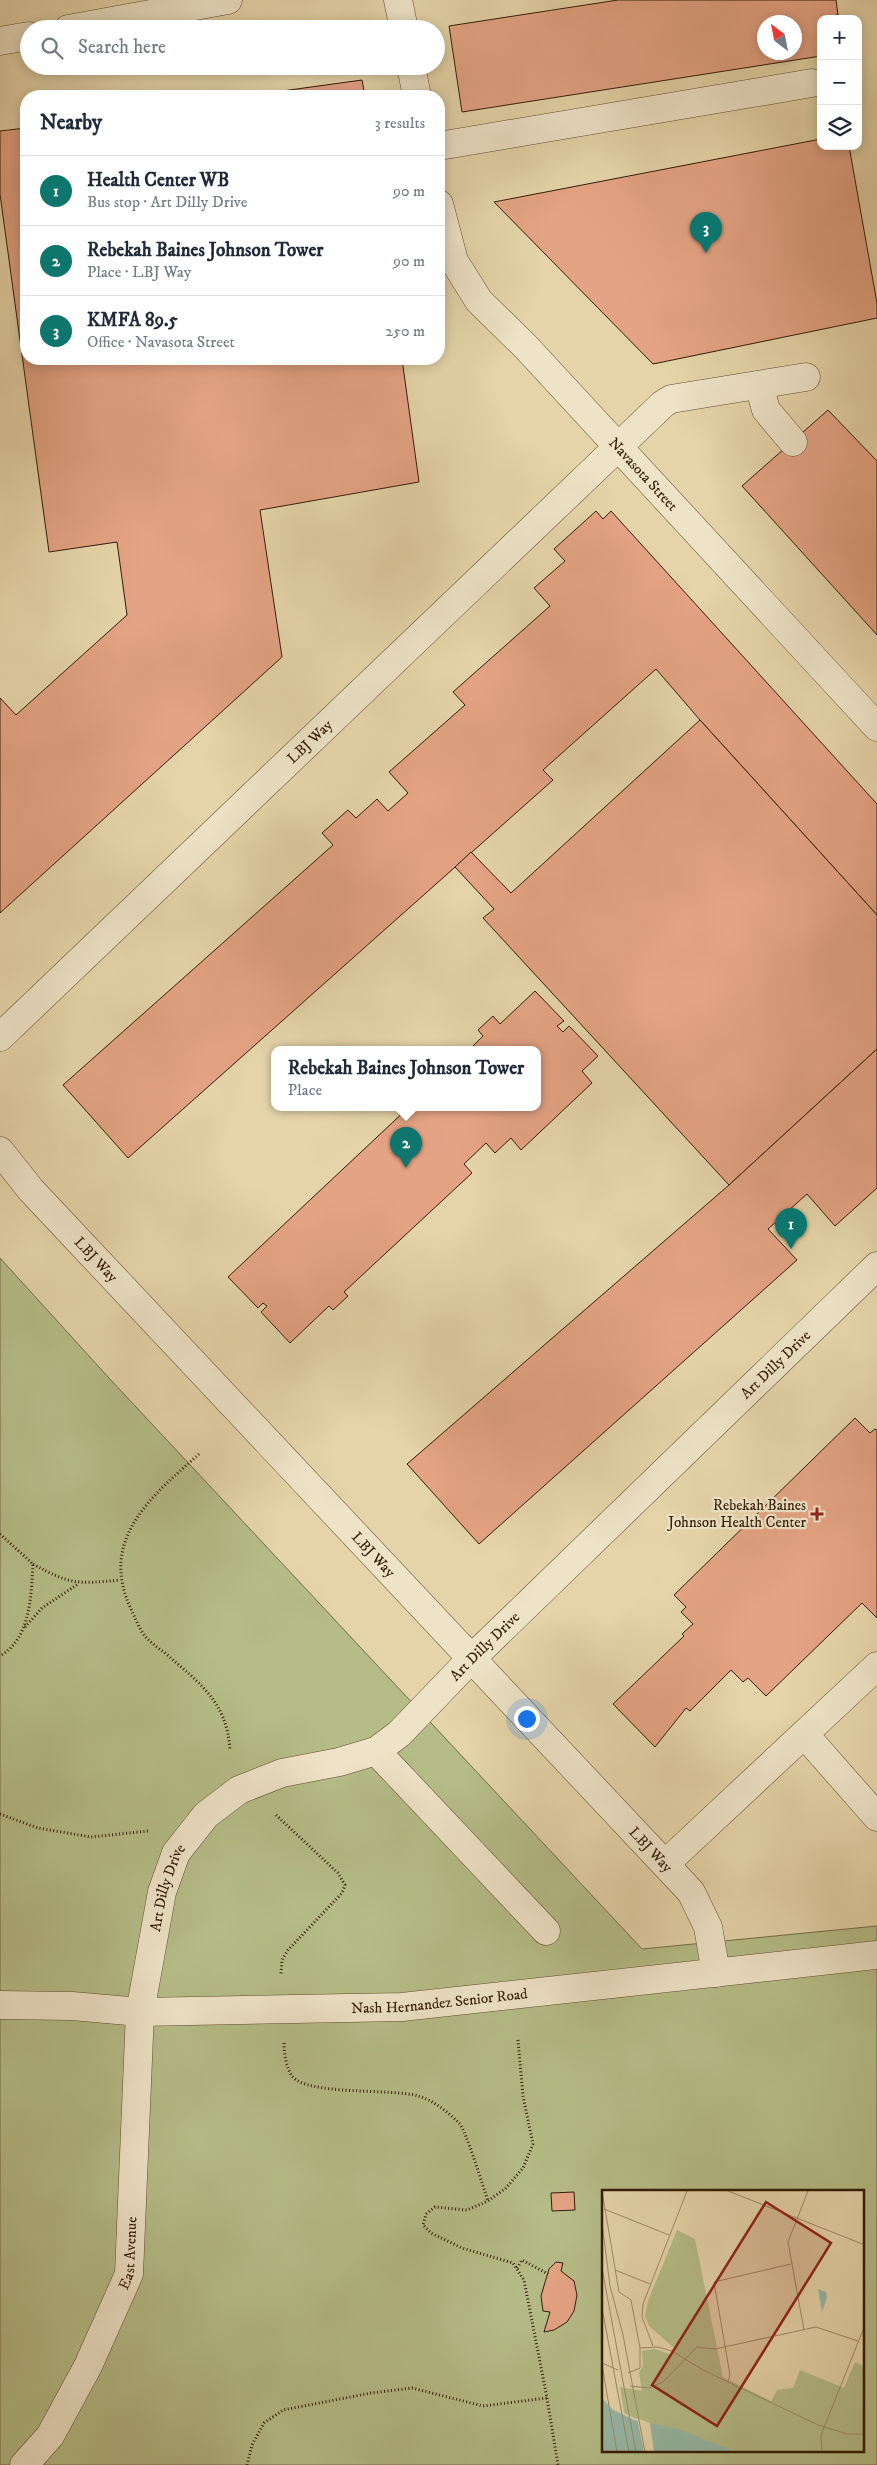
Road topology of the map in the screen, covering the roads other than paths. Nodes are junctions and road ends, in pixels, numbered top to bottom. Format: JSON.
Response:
{"nodes":[{"id":1,"x":228,"y":0,"type":"edge"},
{"id":2,"x":398,"y":0,"type":"edge"},
{"id":3,"x":118,"y":20,"type":"edge"},
{"id":4,"x":402,"y":20,"type":"edge"},
{"id":5,"x":20,"y":38,"type":"edge"},
{"id":6,"x":0,"y":41,"type":"edge"},
{"id":7,"x":413,"y":75,"type":"edge"},
{"id":8,"x":812,"y":83,"type":"dead end"},
{"id":9,"x":416,"y":90,"type":"edge"},
{"id":10,"x":445,"y":145,"type":"edge"},
{"id":11,"x":445,"y":227,"type":"edge"},
{"id":12,"x":806,"y":377,"type":"dead end"},
{"id":13,"x":759,"y":384,"type":"junction"},
{"id":14,"x":793,"y":442,"type":"dead end"},
{"id":15,"x":620,"y":448,"type":"junction"},
{"id":16,"x":877,"y":727,"type":"edge"},
{"id":17,"x":0,"y":1037,"type":"edge"},
{"id":18,"x":0,"y":1151,"type":"edge"},
{"id":19,"x":877,"y":1266,"type":"edge"},
{"id":20,"x":471,"y":1659,"type":"junction"},
{"id":21,"x":877,"y":1666,"type":"edge"},
{"id":22,"x":804,"y":1734,"type":"junction"},
{"id":23,"x":376,"y":1751,"type":"junction"},
{"id":24,"x":877,"y":1817,"type":"edge"},
{"id":25,"x":665,"y":1864,"type":"junction"},
{"id":26,"x":546,"y":1932,"type":"dead end"},
{"id":27,"x":877,"y":1955,"type":"edge"},
{"id":28,"x":716,"y":1973,"type":"junction"},
{"id":29,"x":0,"y":2005,"type":"edge"},
{"id":30,"x":140,"y":2012,"type":"junction"},
{"id":31,"x":24,"y":2465,"type":"edge"}],
"edges":[{"from":1,"to":3,"type":"street"},
{"from":2,"to":4,"type":"street"},
{"from":5,"to":6,"type":"street"},
{"from":7,"to":9,"type":"street"},
{"from":8,"to":10,"type":"street"},
{"from":11,"to":15,"type":"street","name":"Navasota Street"},
{"from":12,"to":13,"type":"street","name":"LBJ Way"},
{"from":13,"to":14,"type":"street"},
{"from":13,"to":15,"type":"street","name":"LBJ Way"},
{"from":15,"to":16,"type":"street","name":"Navasota Street"},
{"from":15,"to":17,"type":"street","name":"LBJ Way"},
{"from":18,"to":20,"type":"street","name":"LBJ Way"},
{"from":19,"to":20,"type":"street","name":"Art Dilly Drive"},
{"from":20,"to":23,"type":"street","name":"Art Dilly Drive"},
{"from":20,"to":25,"type":"street","name":"LBJ Way"},
{"from":21,"to":22,"type":"street"},
{"from":22,"to":24,"type":"street"},
{"from":22,"to":25,"type":"street"},
{"from":23,"to":26,"type":"street"},
{"from":23,"to":30,"type":"street","name":"Art Dilly Drive"},
{"from":25,"to":28,"type":"street","name":"LBJ Way"},
{"from":27,"to":28,"type":"street","name":"Nash Hernandez Senior Road"},
{"from":28,"to":30,"type":"street","name":"Nash Hernandez Senior Road"},
{"from":29,"to":30,"type":"street","name":"Nash Hernandez Senior Road"},
{"from":30,"to":31,"type":"street","name":"East Avenue"}]}
